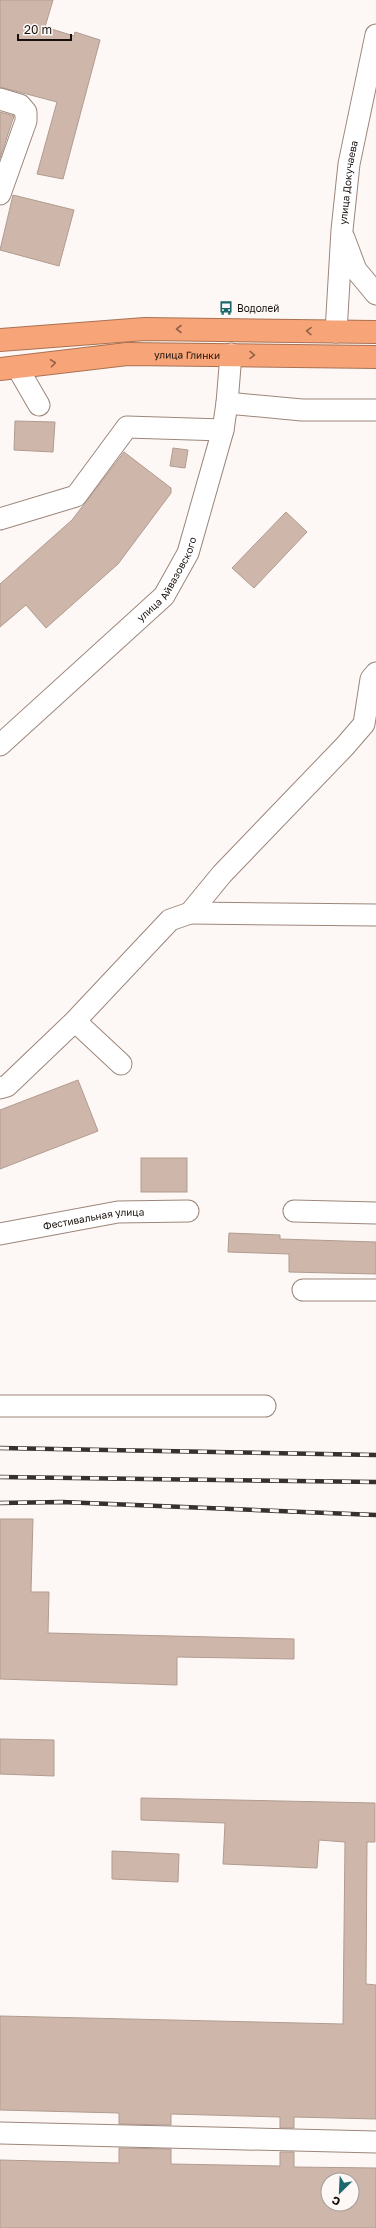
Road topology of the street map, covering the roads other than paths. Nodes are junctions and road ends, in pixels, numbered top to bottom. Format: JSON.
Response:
{"nodes":[{"id":1,"x":376,"y":35,"type":"edge"},
{"id":2,"x":0,"y":99,"type":"edge"},
{"id":3,"x":0,"y":194,"type":"edge"},
{"id":4,"x":342,"y":230,"type":"junction"},
{"id":5,"x":376,"y":294,"type":"edge"},
{"id":6,"x":336,"y":332,"type":"junction"},
{"id":7,"x":376,"y":332,"type":"edge"},
{"id":8,"x":0,"y":340,"type":"edge"},
{"id":9,"x":231,"y":354,"type":"junction"},
{"id":10,"x":333,"y":356,"type":"junction"},
{"id":11,"x":376,"y":357,"type":"edge"},
{"id":12,"x":8,"y":368,"type":"edge"},
{"id":13,"x":227,"y":403,"type":"junction"},
{"id":14,"x":39,"y":405,"type":"dead end"},
{"id":15,"x":376,"y":410,"type":"edge"},
{"id":16,"x":223,"y":430,"type":"junction"},
{"id":17,"x":0,"y":519,"type":"edge"},
{"id":18,"x":376,"y":673,"type":"edge"},
{"id":19,"x":0,"y":745,"type":"edge"},
{"id":20,"x":190,"y":913,"type":"junction"},
{"id":21,"x":376,"y":915,"type":"edge"},
{"id":22,"x":75,"y":1021,"type":"junction"},
{"id":23,"x":121,"y":1064,"type":"dead end"},
{"id":24,"x":0,"y":1088,"type":"edge"},
{"id":25,"x":188,"y":1210,"type":"dead end"},
{"id":26,"x":294,"y":1211,"type":"dead end"},
{"id":27,"x":376,"y":1213,"type":"edge"},
{"id":28,"x":0,"y":1234,"type":"edge"},
{"id":29,"x":303,"y":1290,"type":"dead end"},
{"id":30,"x":376,"y":1290,"type":"edge"},
{"id":31,"x":0,"y":1406,"type":"edge"},
{"id":32,"x":265,"y":1406,"type":"dead end"},
{"id":33,"x":0,"y":2133,"type":"edge"},
{"id":34,"x":376,"y":2142,"type":"edge"}],
"edges":[{"from":1,"to":4,"type":"street","name":"улица Докучаева"},
{"from":2,"to":3,"type":"street"},
{"from":4,"to":5,"type":"street"},
{"from":4,"to":6,"type":"street","name":"улица Докучаева"},
{"from":6,"to":7,"type":"highway"},
{"from":6,"to":8,"type":"highway","one_way":true},
{"from":6,"to":10,"type":"highway"},
{"from":9,"to":10,"type":"highway","name":"улица Глинки","one_way":true},
{"from":12,"to":9,"type":"highway","name":"улица Глинки","one_way":true},
{"from":9,"to":13,"type":"street","name":"улица Айвазовского"},
{"from":10,"to":11,"type":"highway","name":"улица Глинки"},
{"from":12,"to":14,"type":"street"},
{"from":13,"to":15,"type":"street"},
{"from":13,"to":16,"type":"street","name":"улица Айвазовского"},
{"from":16,"to":17,"type":"street"},
{"from":16,"to":19,"type":"street","name":"улица Айвазовского"},
{"from":18,"to":20,"type":"street"},
{"from":20,"to":21,"type":"street"},
{"from":20,"to":22,"type":"street"},
{"from":22,"to":23,"type":"street"},
{"from":22,"to":24,"type":"street"},
{"from":25,"to":28,"type":"street","name":"Фестивальная улица"},
{"from":26,"to":27,"type":"street"},
{"from":29,"to":30,"type":"street"},
{"from":31,"to":32,"type":"street"},
{"from":33,"to":34,"type":"street"}]}
